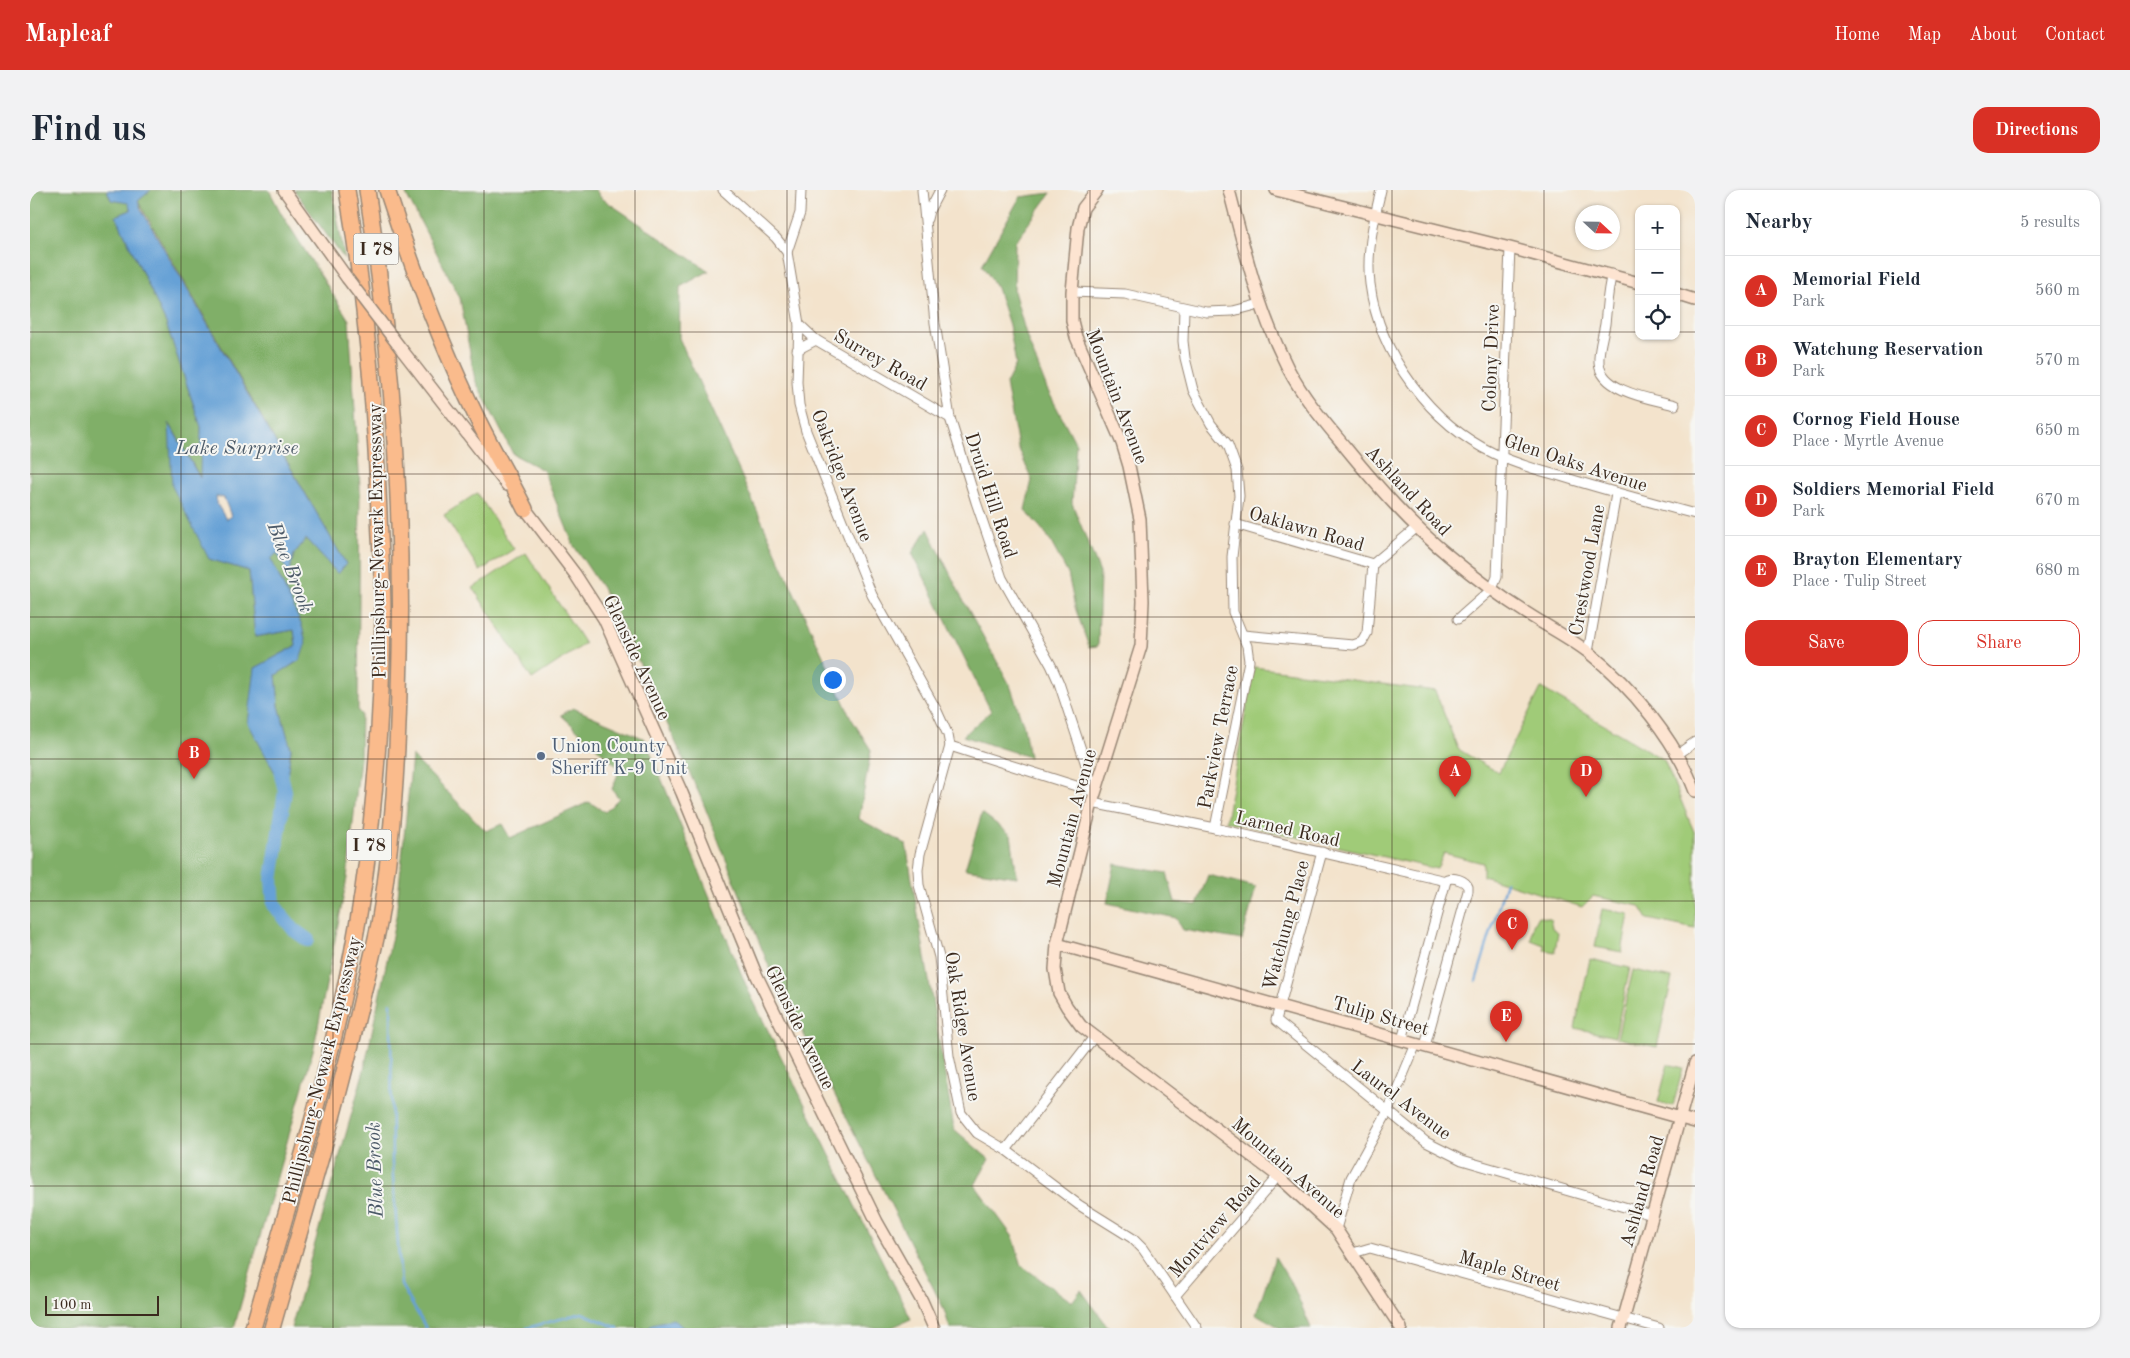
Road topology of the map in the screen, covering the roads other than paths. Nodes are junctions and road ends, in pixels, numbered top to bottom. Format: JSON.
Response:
{"nodes":[{"id":1,"x":284,"y":190,"type":"edge"},
{"id":2,"x":347,"y":190,"type":"edge"},
{"id":3,"x":367,"y":190,"type":"edge"},
{"id":4,"x":387,"y":190,"type":"edge"},
{"id":5,"x":724,"y":190,"type":"edge"},
{"id":6,"x":801,"y":190,"type":"edge"},
{"id":7,"x":922,"y":190,"type":"edge"},
{"id":8,"x":940,"y":190,"type":"edge"},
{"id":9,"x":1097,"y":190,"type":"edge"},
{"id":10,"x":1230,"y":190,"type":"edge"},
{"id":11,"x":1276,"y":190,"type":"edge"},
{"id":12,"x":1381,"y":190,"type":"edge"},
{"id":13,"x":1375,"y":214,"type":"junction"},
{"id":14,"x":926,"y":222,"type":"junction"},
{"id":15,"x":1510,"y":248,"type":"junction"},
{"id":16,"x":786,"y":252,"type":"junction"},
{"id":17,"x":1612,"y":274,"type":"junction"},
{"id":18,"x":1635,"y":282,"type":"edge"},
{"id":19,"x":1072,"y":292,"type":"junction"},
{"id":20,"x":1679,"y":295,"type":"edge"},
{"id":21,"x":1695,"y":300,"type":"edge"},
{"id":22,"x":1260,"y":304,"type":"junction"},
{"id":23,"x":1184,"y":308,"type":"junction"},
{"id":24,"x":799,"y":324,"type":"junction"},
{"id":25,"x":816,"y":340,"type":"junction"},
{"id":26,"x":797,"y":350,"type":"junction"},
{"id":27,"x":1676,"y":405,"type":"dead end"},
{"id":28,"x":950,"y":418,"type":"junction"},
{"id":29,"x":1502,"y":457,"type":"junction"},
{"id":30,"x":1616,"y":494,"type":"junction"},
{"id":31,"x":525,"y":509,"type":"junction"},
{"id":32,"x":1695,"y":514,"type":"edge"},
{"id":33,"x":1235,"y":524,"type":"junction"},
{"id":34,"x":1416,"y":528,"type":"junction"},
{"id":35,"x":1372,"y":564,"type":"junction"},
{"id":36,"x":1492,"y":589,"type":"junction"},
{"id":37,"x":1458,"y":619,"type":"dead end"},
{"id":38,"x":1243,"y":635,"type":"junction"},
{"id":39,"x":1588,"y":652,"type":"junction"},
{"id":40,"x":1695,"y":742,"type":"edge"},
{"id":41,"x":950,"y":746,"type":"junction"},
{"id":42,"x":1678,"y":754,"type":"junction"},
{"id":43,"x":1695,"y":791,"type":"edge"},
{"id":44,"x":1094,"y":797,"type":"junction"},
{"id":45,"x":1216,"y":828,"type":"junction"},
{"id":46,"x":1322,"y":852,"type":"junction"},
{"id":47,"x":1446,"y":882,"type":"junction"},
{"id":48,"x":1056,"y":944,"type":"junction"},
{"id":49,"x":1279,"y":1005,"type":"junction"},
{"id":50,"x":1094,"y":1037,"type":"junction"},
{"id":51,"x":1402,"y":1040,"type":"junction"},
{"id":52,"x":1420,"y":1045,"type":"junction"},
{"id":53,"x":1695,"y":1064,"type":"edge"},
{"id":54,"x":1388,"y":1111,"type":"junction"},
{"id":55,"x":1680,"y":1118,"type":"junction"},
{"id":56,"x":1695,"y":1122,"type":"edge"},
{"id":57,"x":1006,"y":1150,"type":"junction"},
{"id":58,"x":1278,"y":1176,"type":"junction"},
{"id":59,"x":1652,"y":1214,"type":"junction"},
{"id":60,"x":1336,"y":1228,"type":"junction"},
{"id":61,"x":1353,"y":1253,"type":"junction"},
{"id":62,"x":1175,"y":1296,"type":"junction"},
{"id":63,"x":1622,"y":1323,"type":"edge"},
{"id":64,"x":253,"y":1328,"type":"edge"},
{"id":65,"x":272,"y":1328,"type":"edge"},
{"id":66,"x":934,"y":1328,"type":"edge"},
{"id":67,"x":1197,"y":1328,"type":"edge"},
{"id":68,"x":1401,"y":1328,"type":"edge"},
{"id":69,"x":1659,"y":1328,"type":"edge"}],
"edges":[{"from":1,"to":31,"type":"main road","name":"Glenside Avenue","bridge":true},
{"from":2,"to":64,"type":"highway","name":"Phillipsburg-Newark Expressway","number":"I 78"},
{"from":3,"to":65,"type":"highway","name":"Phillipsburg-Newark Expressway","number":"I 78"},
{"from":4,"to":31,"type":"highway"},
{"from":5,"to":16,"type":"street","name":"Oakridge Avenue"},
{"from":6,"to":16,"type":"street"},
{"from":7,"to":14,"type":"street","name":"Druid Hill Road"},
{"from":8,"to":14,"type":"street"},
{"from":9,"to":19,"type":"main road","name":"Mountain Avenue"},
{"from":10,"to":22,"type":"main road","name":"Ashland Road"},
{"from":11,"to":13,"type":"main road"},
{"from":12,"to":13,"type":"street","name":"Glen Oaks Avenue"},
{"from":13,"to":15,"type":"main road"},
{"from":13,"to":29,"type":"street","name":"Glen Oaks Avenue"},
{"from":14,"to":28,"type":"street","name":"Druid Hill Road"},
{"from":15,"to":17,"type":"main road"},
{"from":15,"to":29,"type":"street","name":"Colony Drive"},
{"from":16,"to":24,"type":"street","name":"Oakridge Avenue"},
{"from":17,"to":18,"type":"main road"},
{"from":17,"to":27,"type":"street"},
{"from":19,"to":23,"type":"street"},
{"from":19,"to":44,"type":"main road","name":"Mountain Avenue"},
{"from":20,"to":21,"type":"main road"},
{"from":22,"to":23,"type":"street"},
{"from":22,"to":34,"type":"main road","name":"Ashland Road"},
{"from":23,"to":33,"type":"street","name":"Parkview Terrace"},
{"from":24,"to":25,"type":"street","name":"Surrey Road"},
{"from":24,"to":26,"type":"street","name":"Oakridge Avenue"},
{"from":25,"to":26,"type":"street"},
{"from":25,"to":28,"type":"street","name":"Surrey Road"},
{"from":26,"to":41,"type":"street","name":"Oakridge Avenue"},
{"from":28,"to":44,"type":"street","name":"Druid Hill Road"},
{"from":29,"to":30,"type":"street","name":"Glen Oaks Avenue"},
{"from":29,"to":36,"type":"street","name":"Colony Drive"},
{"from":30,"to":32,"type":"street","name":"Glen Oaks Avenue"},
{"from":30,"to":39,"type":"street","name":"Crestwood Lane"},
{"from":31,"to":66,"type":"main road","name":"Glenside Avenue"},
{"from":33,"to":35,"type":"street","name":"Oaklawn Road"},
{"from":33,"to":38,"type":"street","name":"Parkview Terrace"},
{"from":34,"to":35,"type":"street","name":"Oaklawn Road"},
{"from":34,"to":36,"type":"main road","name":"Ashland Road"},
{"from":35,"to":38,"type":"street"},
{"from":36,"to":37,"type":"street"},
{"from":36,"to":39,"type":"main road","name":"Ashland Road"},
{"from":38,"to":45,"type":"street","name":"Parkview Terrace"},
{"from":39,"to":42,"type":"main road","name":"Ashland Road"},
{"from":40,"to":42,"type":"street"},
{"from":41,"to":44,"type":"street","name":"Larned Road"},
{"from":41,"to":57,"type":"street","name":"Oak Ridge Avenue"},
{"from":42,"to":43,"type":"main road","name":"Ashland Road"},
{"from":44,"to":45,"type":"street","name":"Larned Road"},
{"from":44,"to":48,"type":"main road","name":"Mountain Avenue"},
{"from":45,"to":46,"type":"street","name":"Larned Road"},
{"from":46,"to":47,"type":"street","name":"Larned Road"},
{"from":46,"to":49,"type":"street","name":"Watchung Place"},
{"from":47,"to":51,"type":"street"},
{"from":47,"to":52,"type":"street","name":"Larned Road"},
{"from":48,"to":49,"type":"main road","name":"Tulip Street"},
{"from":48,"to":50,"type":"main road","name":"Mountain Avenue"},
{"from":49,"to":51,"type":"main road","name":"Tulip Street"},
{"from":49,"to":54,"type":"street","name":"Laurel Avenue"},
{"from":50,"to":57,"type":"street"},
{"from":50,"to":58,"type":"main road","name":"Mountain Avenue"},
{"from":51,"to":52,"type":"main road","name":"Tulip Street"},
{"from":52,"to":54,"type":"street"},
{"from":52,"to":55,"type":"main road","name":"Tulip Street"},
{"from":53,"to":55,"type":"main road","name":"Ashland Road"},
{"from":54,"to":59,"type":"street","name":"Laurel Avenue"},
{"from":54,"to":60,"type":"street"},
{"from":55,"to":56,"type":"main road","name":"Tulip Street"},
{"from":55,"to":59,"type":"main road","name":"Ashland Road"},
{"from":57,"to":62,"type":"street","name":"Oak Ridge Avenue"},
{"from":58,"to":60,"type":"main road","name":"Mountain Avenue"},
{"from":58,"to":62,"type":"street","name":"Montview Road"},
{"from":59,"to":63,"type":"main road","name":"Ashland Road"},
{"from":60,"to":61,"type":"main road","name":"Mountain Avenue"},
{"from":61,"to":63,"type":"street","name":"Maple Street"},
{"from":61,"to":68,"type":"main road","name":"Mountain Avenue"},
{"from":62,"to":67,"type":"street","name":"Oak Ridge Avenue"},
{"from":63,"to":69,"type":"street","name":"Maple Street"}]}
